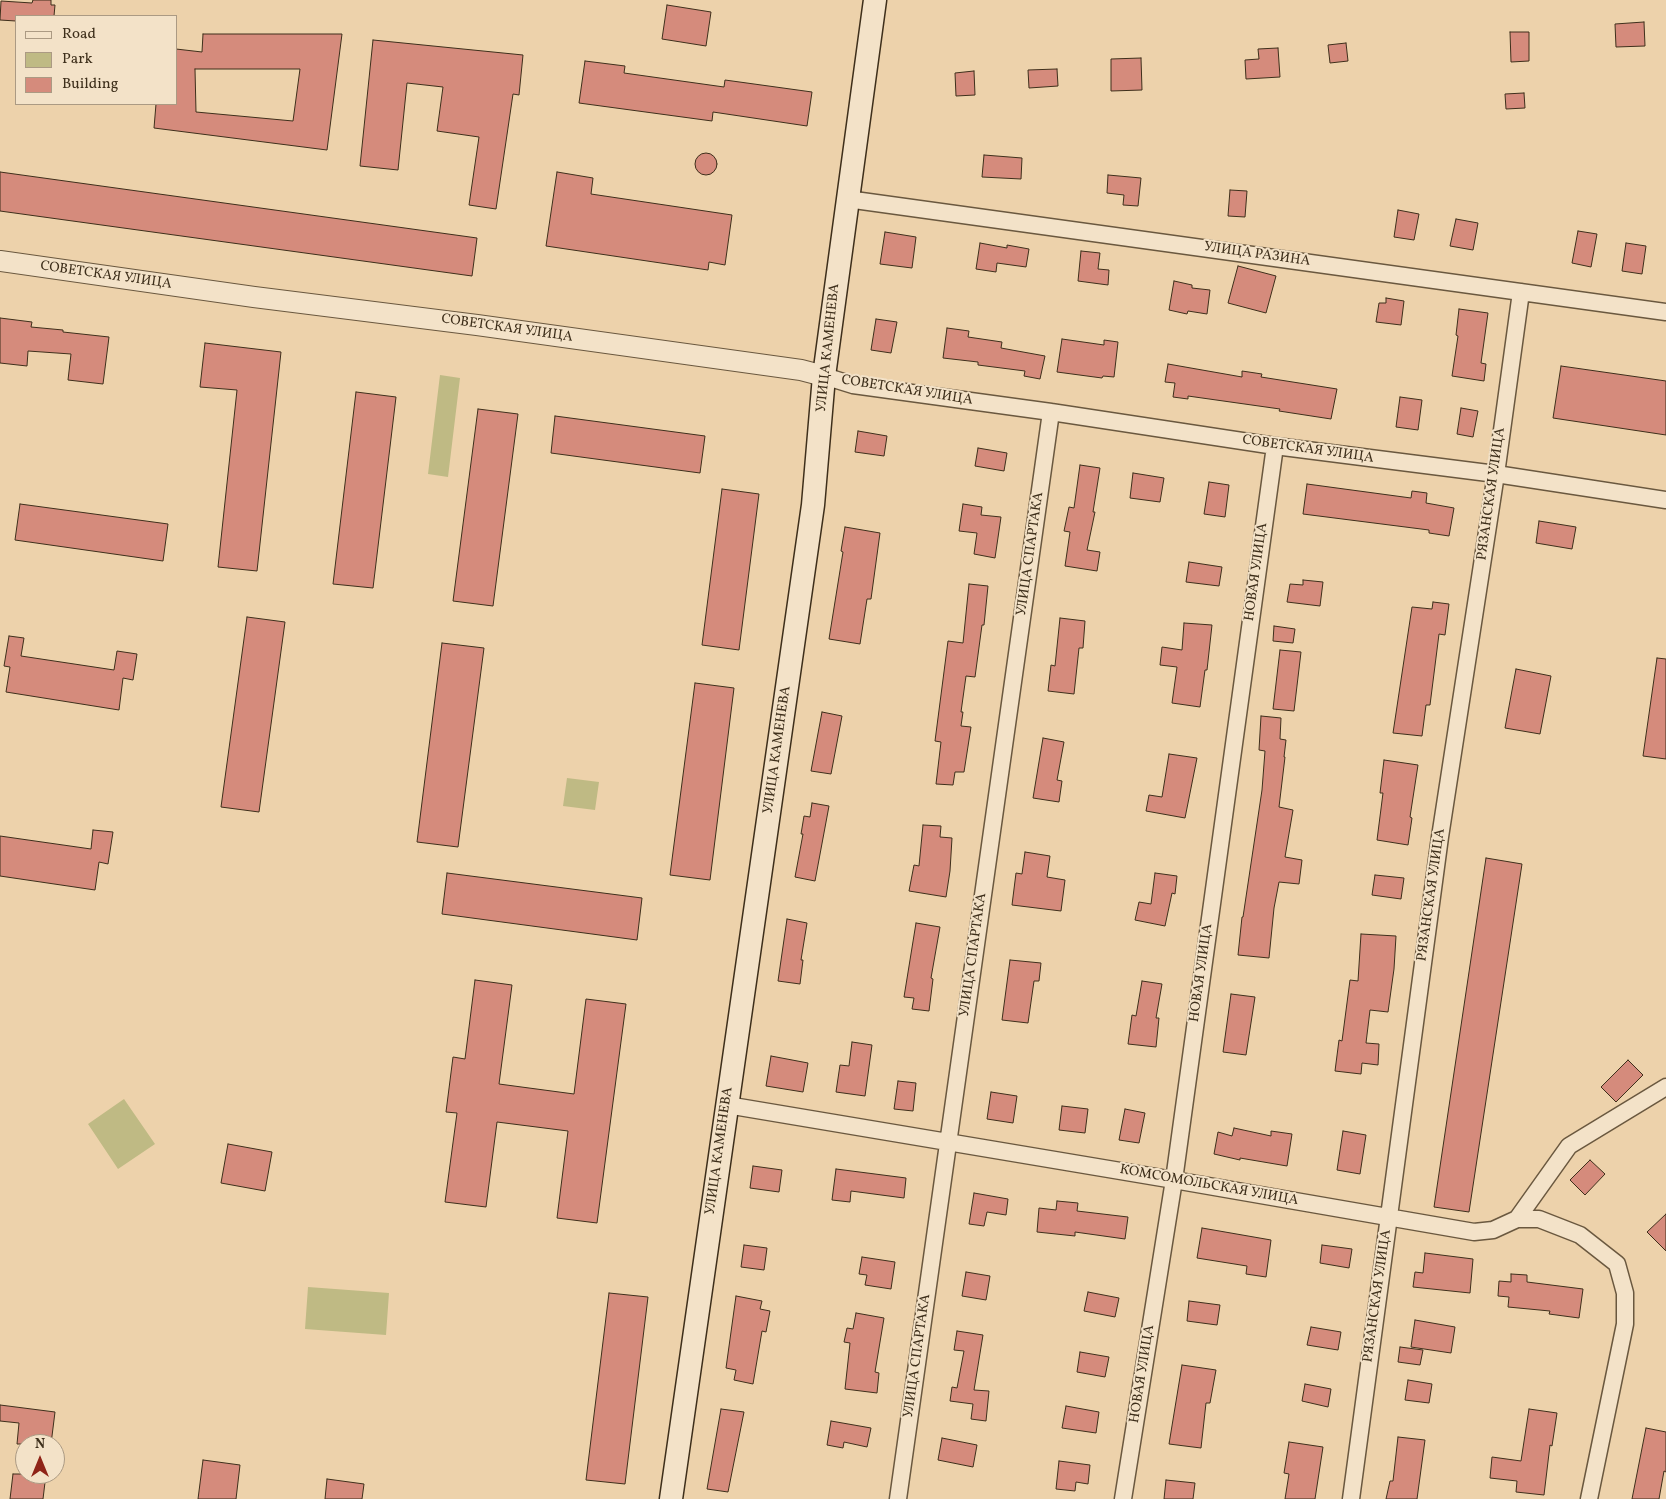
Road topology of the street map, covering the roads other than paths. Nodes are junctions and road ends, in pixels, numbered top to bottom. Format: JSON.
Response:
{"nodes":[{"id":1,"x":875,"y":0,"type":"edge"},
{"id":2,"x":847,"y":200,"type":"junction"},
{"id":3,"x":0,"y":261,"type":"edge"},
{"id":4,"x":1521,"y":292,"type":"junction"},
{"id":5,"x":1666,"y":312,"type":"edge"},
{"id":6,"x":824,"y":376,"type":"junction"},
{"id":7,"x":1051,"y":412,"type":"junction"},
{"id":8,"x":1275,"y":446,"type":"junction"},
{"id":9,"x":1496,"y":474,"type":"junction"},
{"id":10,"x":1666,"y":500,"type":"edge"},
{"id":11,"x":1666,"y":1087,"type":"edge"},
{"id":12,"x":727,"y":1106,"type":"junction"},
{"id":13,"x":948,"y":1142,"type":"junction"},
{"id":14,"x":1174,"y":1180,"type":"junction"},
{"id":15,"x":1389,"y":1217,"type":"junction"},
{"id":16,"x":1517,"y":1218,"type":"junction"},
{"id":17,"x":670,"y":1499,"type":"edge"},
{"id":18,"x":898,"y":1499,"type":"edge"},
{"id":19,"x":1123,"y":1499,"type":"edge"},
{"id":20,"x":1351,"y":1499,"type":"edge"},
{"id":21,"x":1589,"y":1499,"type":"edge"}],
"edges":[{"from":1,"to":2,"type":"main road","name":"УЛИЦА КАМЕНЕВА"},
{"from":2,"to":4,"type":"street","name":"УЛИЦА РАЗИНА"},
{"from":2,"to":6,"type":"main road","name":"УЛИЦА КАМЕНЕВА"},
{"from":3,"to":6,"type":"street","name":"СОВЕТСКАЯ УЛИЦА"},
{"from":4,"to":5,"type":"street","name":"УЛИЦА РАЗИНА"},
{"from":4,"to":9,"type":"street","name":"РЯЗАНСКАЯ УЛИЦА"},
{"from":6,"to":7,"type":"street","name":"СОВЕТСКАЯ УЛИЦА"},
{"from":6,"to":12,"type":"main road","name":"УЛИЦА КАМЕНЕВА"},
{"from":7,"to":8,"type":"street","name":"СОВЕТСКАЯ УЛИЦА"},
{"from":7,"to":13,"type":"street","name":"УЛИЦА СПАРТАКА"},
{"from":8,"to":9,"type":"street","name":"СОВЕТСКАЯ УЛИЦА"},
{"from":8,"to":14,"type":"street","name":"НОВАЯ УЛИЦА"},
{"from":9,"to":10,"type":"street","name":"СОВЕТСКАЯ УЛИЦА"},
{"from":9,"to":15,"type":"street","name":"РЯЗАНСКАЯ УЛИЦА"},
{"from":11,"to":16,"type":"street"},
{"from":12,"to":13,"type":"street","name":"КОМСОМОЛЬСКАЯ УЛИЦА"},
{"from":12,"to":17,"type":"main road","name":"УЛИЦА КАМЕНЕВА"},
{"from":13,"to":14,"type":"street","name":"КОМСОМОЛЬСКАЯ УЛИЦА"},
{"from":13,"to":18,"type":"street","name":"УЛИЦА СПАРТАКА"},
{"from":14,"to":15,"type":"street","name":"КОМСОМОЛЬСКАЯ УЛИЦА"},
{"from":14,"to":19,"type":"street","name":"НОВАЯ УЛИЦА"},
{"from":15,"to":16,"type":"street","name":"КОМСОМОЛЬСКАЯ УЛИЦА"},
{"from":15,"to":20,"type":"street","name":"РЯЗАНСКАЯ УЛИЦА"},
{"from":16,"to":21,"type":"street","name":"КОМСОМОЛЬСКАЯ УЛИЦА"}]}
